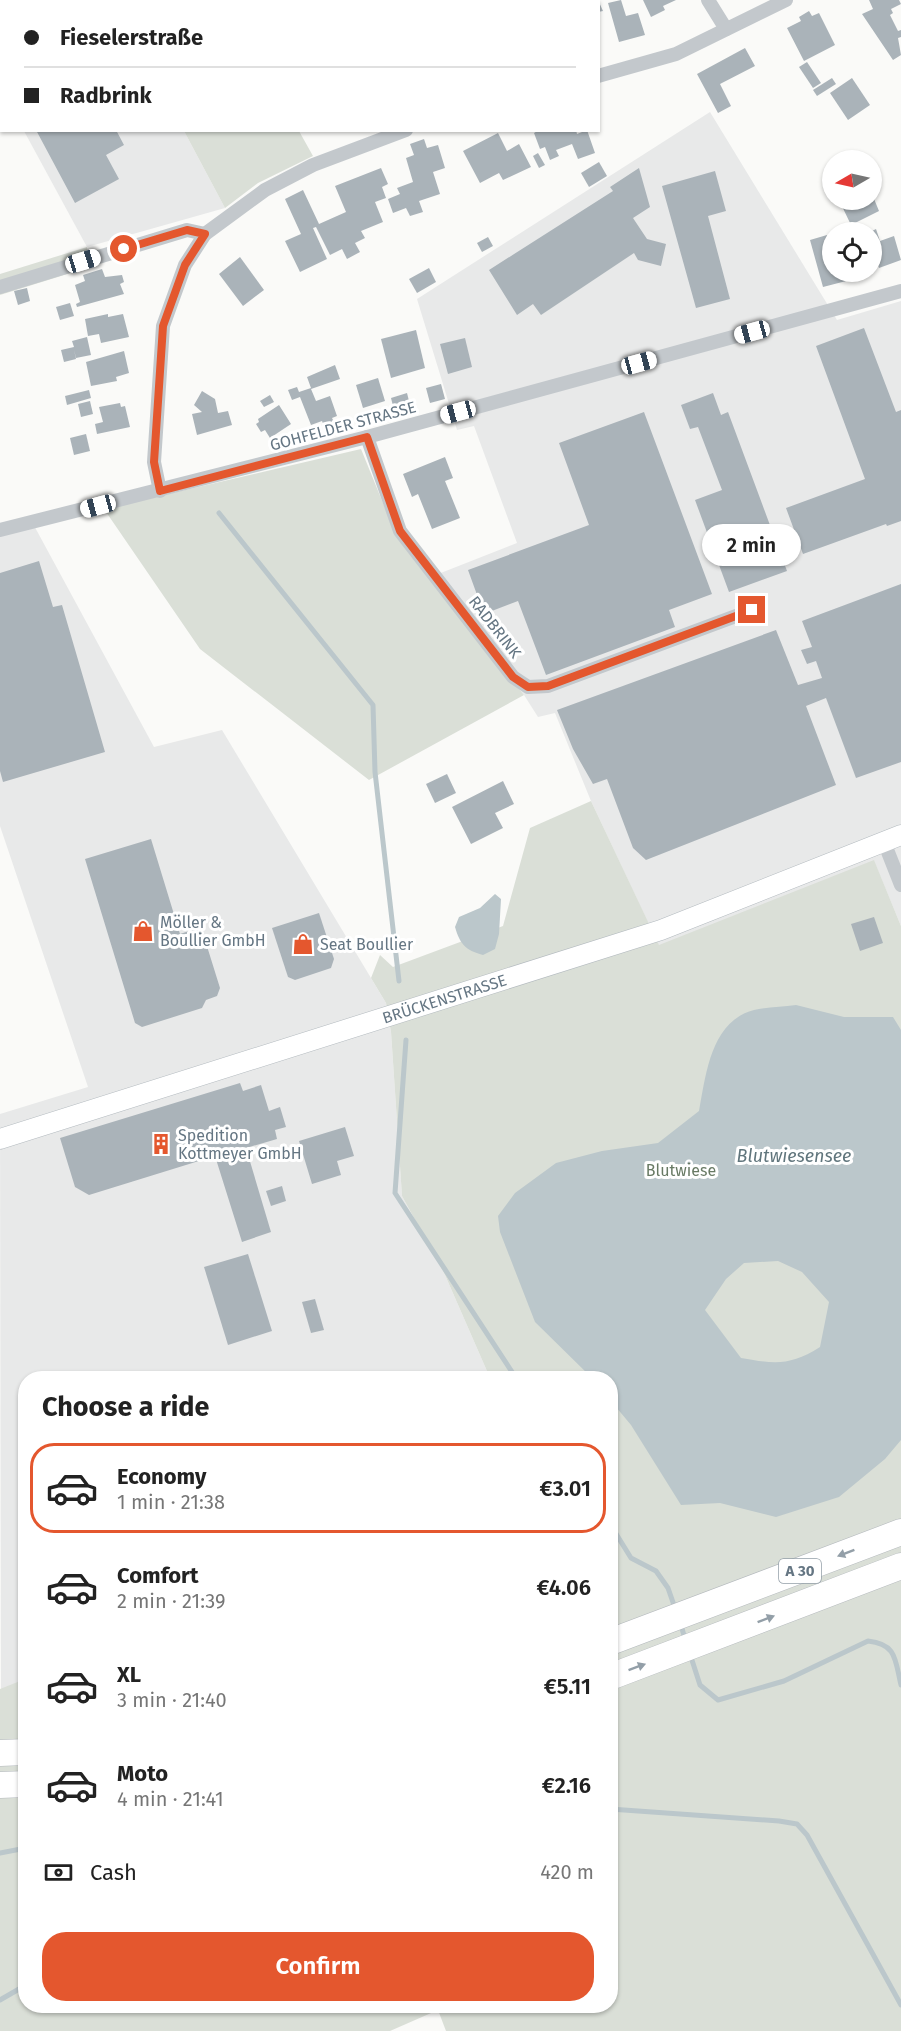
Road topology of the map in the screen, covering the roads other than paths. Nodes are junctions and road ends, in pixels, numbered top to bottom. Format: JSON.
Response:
{"nodes":[{"id":1,"x":708,"y":0,"type":"edge"},
{"id":2,"x":786,"y":0,"type":"edge"},
{"id":3,"x":726,"y":29,"type":"junction"},
{"id":4,"x":600,"y":75,"type":"edge"},
{"id":5,"x":401,"y":132,"type":"edge"},
{"id":6,"x":205,"y":234,"type":"junction"},
{"id":7,"x":0,"y":286,"type":"edge"},
{"id":8,"x":901,"y":291,"type":"edge"},
{"id":9,"x":367,"y":437,"type":"junction"},
{"id":10,"x":160,"y":491,"type":"junction"},
{"id":11,"x":0,"y":530,"type":"edge"},
{"id":12,"x":752,"y":610,"type":"dead end"},
{"id":13,"x":892,"y":838,"type":"edge"},
{"id":14,"x":901,"y":885,"type":"edge"},
{"id":15,"x":0,"y":1139,"type":"edge"},
{"id":16,"x":901,"y":1532,"type":"edge"},
{"id":17,"x":901,"y":1566,"type":"edge"},
{"id":18,"x":618,"y":1639,"type":"edge"},
{"id":19,"x":618,"y":1674,"type":"edge"},
{"id":20,"x":18,"y":1752,"type":"edge"},
{"id":21,"x":0,"y":1753,"type":"edge"},
{"id":22,"x":18,"y":1784,"type":"edge"},
{"id":23,"x":0,"y":1785,"type":"edge"}],
"edges":[{"from":1,"to":3,"type":"street"},
{"from":2,"to":3,"type":"street"},
{"from":3,"to":4,"type":"street"},
{"from":5,"to":6,"type":"street"},
{"from":6,"to":7,"type":"street"},
{"from":6,"to":10,"type":"street"},
{"from":8,"to":9,"type":"street","name":"GOHFELDER STRASSE"},
{"from":9,"to":10,"type":"street","name":"GOHFELDER STRASSE"},
{"from":9,"to":12,"type":"street","name":"RADBRINK"},
{"from":10,"to":11,"type":"street","name":"GOHFELDER STRASSE"},
{"from":13,"to":14,"type":"street","name":"BRÜCKENSTRASSE"},
{"from":13,"to":15,"type":"main road","name":"BRÜCKENSTRASSE"},
{"from":16,"to":18,"type":"highway","number":"A 30","one_way":true},
{"from":19,"to":17,"type":"highway","number":"A 30","one_way":true},
{"from":20,"to":21,"type":"highway"},
{"from":22,"to":23,"type":"highway"}]}
